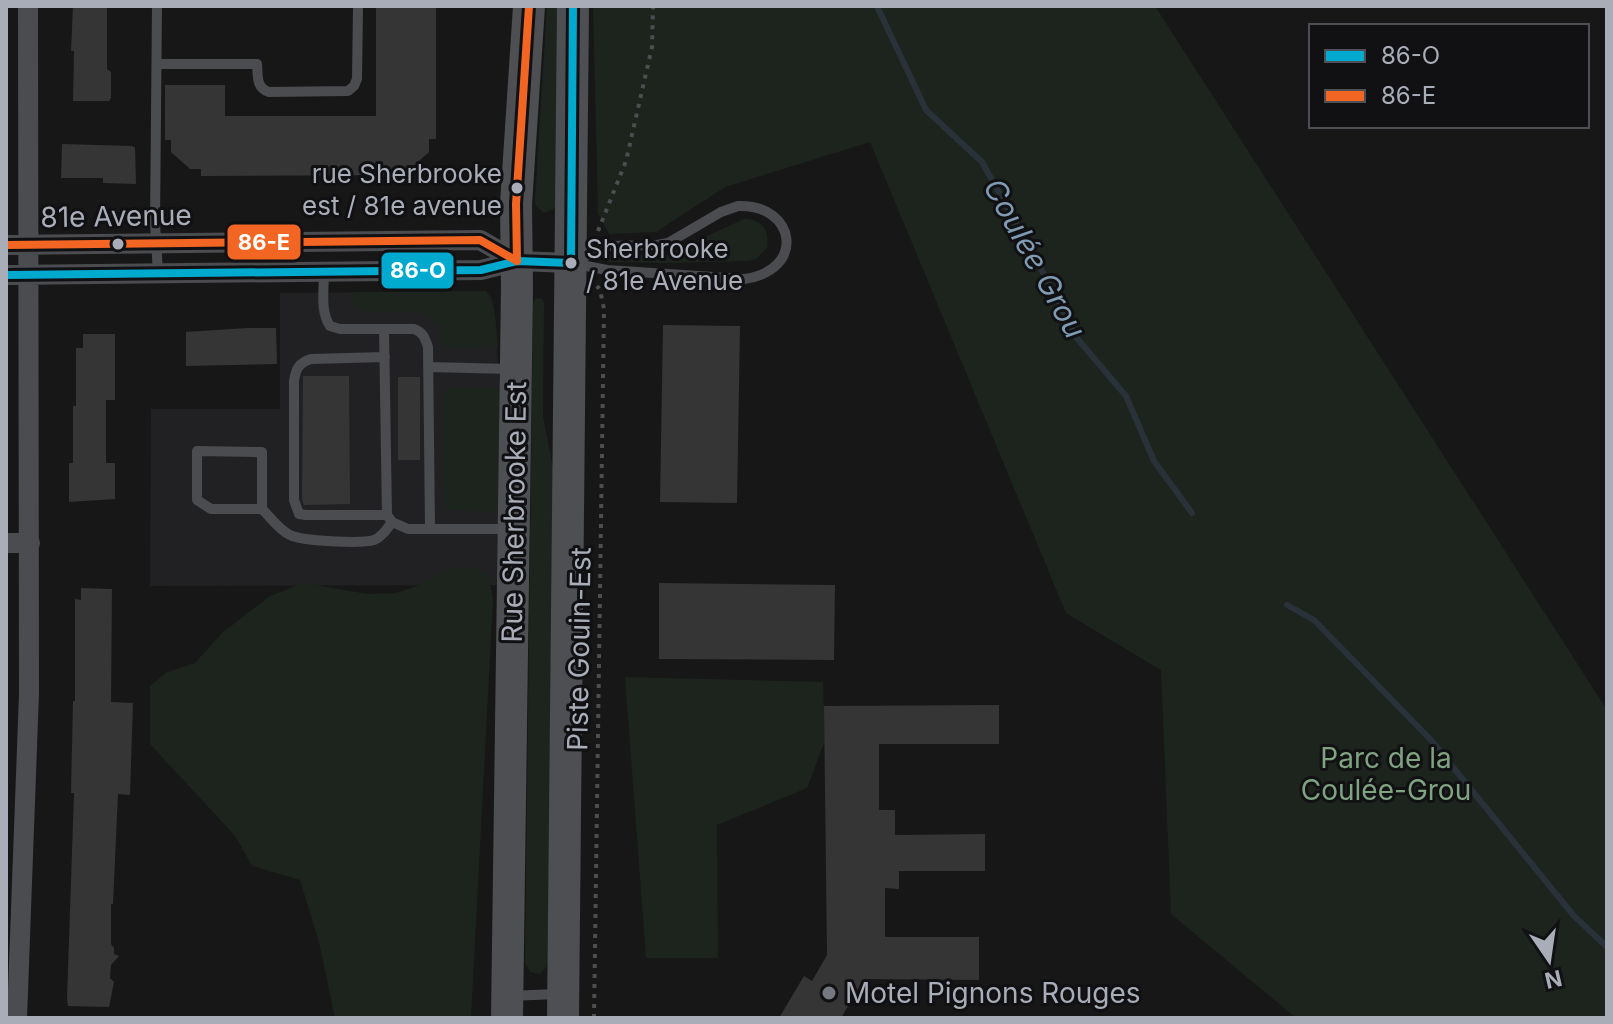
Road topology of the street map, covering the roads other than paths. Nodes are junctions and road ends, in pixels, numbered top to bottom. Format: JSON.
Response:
{"nodes":[{"id":1,"x":28,"y":6,"type":"edge"},
{"id":2,"x":157,"y":6,"type":"edge"},
{"id":3,"x":358,"y":6,"type":"edge"},
{"id":4,"x":529,"y":6,"type":"edge"},
{"id":5,"x":573,"y":6,"type":"edge"},
{"id":6,"x":157,"y":64,"type":"junction"},
{"id":7,"x":422,"y":241,"type":"junction"},
{"id":8,"x":323,"y":242,"type":"junction"},
{"id":9,"x":157,"y":243,"type":"junction"},
{"id":10,"x":6,"y":245,"type":"edge"},
{"id":11,"x":27,"y":245,"type":"junction"},
{"id":12,"x":517,"y":261,"type":"junction"},
{"id":13,"x":422,"y":271,"type":"junction"},
{"id":14,"x":324,"y":272,"type":"junction"},
{"id":15,"x":583,"y":272,"type":"junction"},
{"id":16,"x":158,"y":273,"type":"junction"},
{"id":17,"x":29,"y":274,"type":"junction"},
{"id":18,"x":6,"y":275,"type":"edge"},
{"id":19,"x":384,"y":329,"type":"junction"},
{"id":20,"x":385,"y":357,"type":"junction"},
{"id":21,"x":428,"y":367,"type":"junction"},
{"id":22,"x":516,"y":369,"type":"junction"},
{"id":23,"x":262,"y":509,"type":"junction"},
{"id":24,"x":390,"y":518,"type":"junction"},
{"id":25,"x":430,"y":528,"type":"junction"},
{"id":26,"x":514,"y":529,"type":"junction"},
{"id":27,"x":6,"y":543,"type":"edge"},
{"id":28,"x":30,"y":543,"type":"junction"},
{"id":29,"x":15,"y":821,"type":"edge"},
{"id":30,"x":563,"y":1006,"type":"edge"},
{"id":31,"x":507,"y":1007,"type":"edge"},
{"id":32,"x":17,"y":1018,"type":"edge"}],
"edges":[{"from":1,"to":11,"type":"street"},
{"from":2,"to":6,"type":"lane"},
{"from":3,"to":6,"type":"lane"},
{"from":4,"to":12,"type":"main road","name":"Rue Sherbrooke Est"},
{"from":5,"to":15,"type":"main road","name":"Rue Sherbrooke Est"},
{"from":6,"to":9,"type":"lane"},
{"from":7,"to":8,"type":"street","name":"81e Avenue"},
{"from":7,"to":12,"type":"street","name":"81e Avenue"},
{"from":7,"to":13,"type":"street"},
{"from":8,"to":9,"type":"street","name":"81e Avenue"},
{"from":8,"to":14,"type":"street"},
{"from":9,"to":11,"type":"street","name":"81e Avenue"},
{"from":9,"to":16,"type":"lane"},
{"from":10,"to":11,"type":"street","name":"81e Avenue"},
{"from":11,"to":17,"type":"street"},
{"from":12,"to":13,"type":"street","name":"81e Avenue"},
{"from":12,"to":15,"type":"street","name":"81e Avenue"},
{"from":12,"to":22,"type":"main road","name":"Rue Sherbrooke Est"},
{"from":13,"to":14,"type":"street","name":"81e Avenue"},
{"from":14,"to":16,"type":"street","name":"81e Avenue"},
{"from":14,"to":19,"type":"lane"},
{"from":15,"to":15,"type":"lane"},
{"from":15,"to":30,"type":"main road","name":"Rue Sherbrooke Est"},
{"from":16,"to":17,"type":"street","name":"81e Avenue"},
{"from":17,"to":18,"type":"street","name":"81e Avenue"},
{"from":17,"to":28,"type":"street"},
{"from":19,"to":20,"type":"lane"},
{"from":19,"to":21,"type":"lane"},
{"from":20,"to":24,"type":"lane"},
{"from":20,"to":24,"type":"lane"},
{"from":21,"to":22,"type":"lane"},
{"from":21,"to":25,"type":"lane"},
{"from":22,"to":26,"type":"main road","name":"Rue Sherbrooke Est"},
{"from":23,"to":23,"type":"lane"},
{"from":23,"to":24,"type":"lane"},
{"from":24,"to":25,"type":"lane"},
{"from":25,"to":26,"type":"lane"},
{"from":26,"to":31,"type":"main road","name":"Rue Sherbrooke Est"},
{"from":27,"to":28,"type":"street"},
{"from":28,"to":29,"type":"street"},
{"from":29,"to":32,"type":"street"},
{"from":30,"to":31,"type":"lane"}]}
